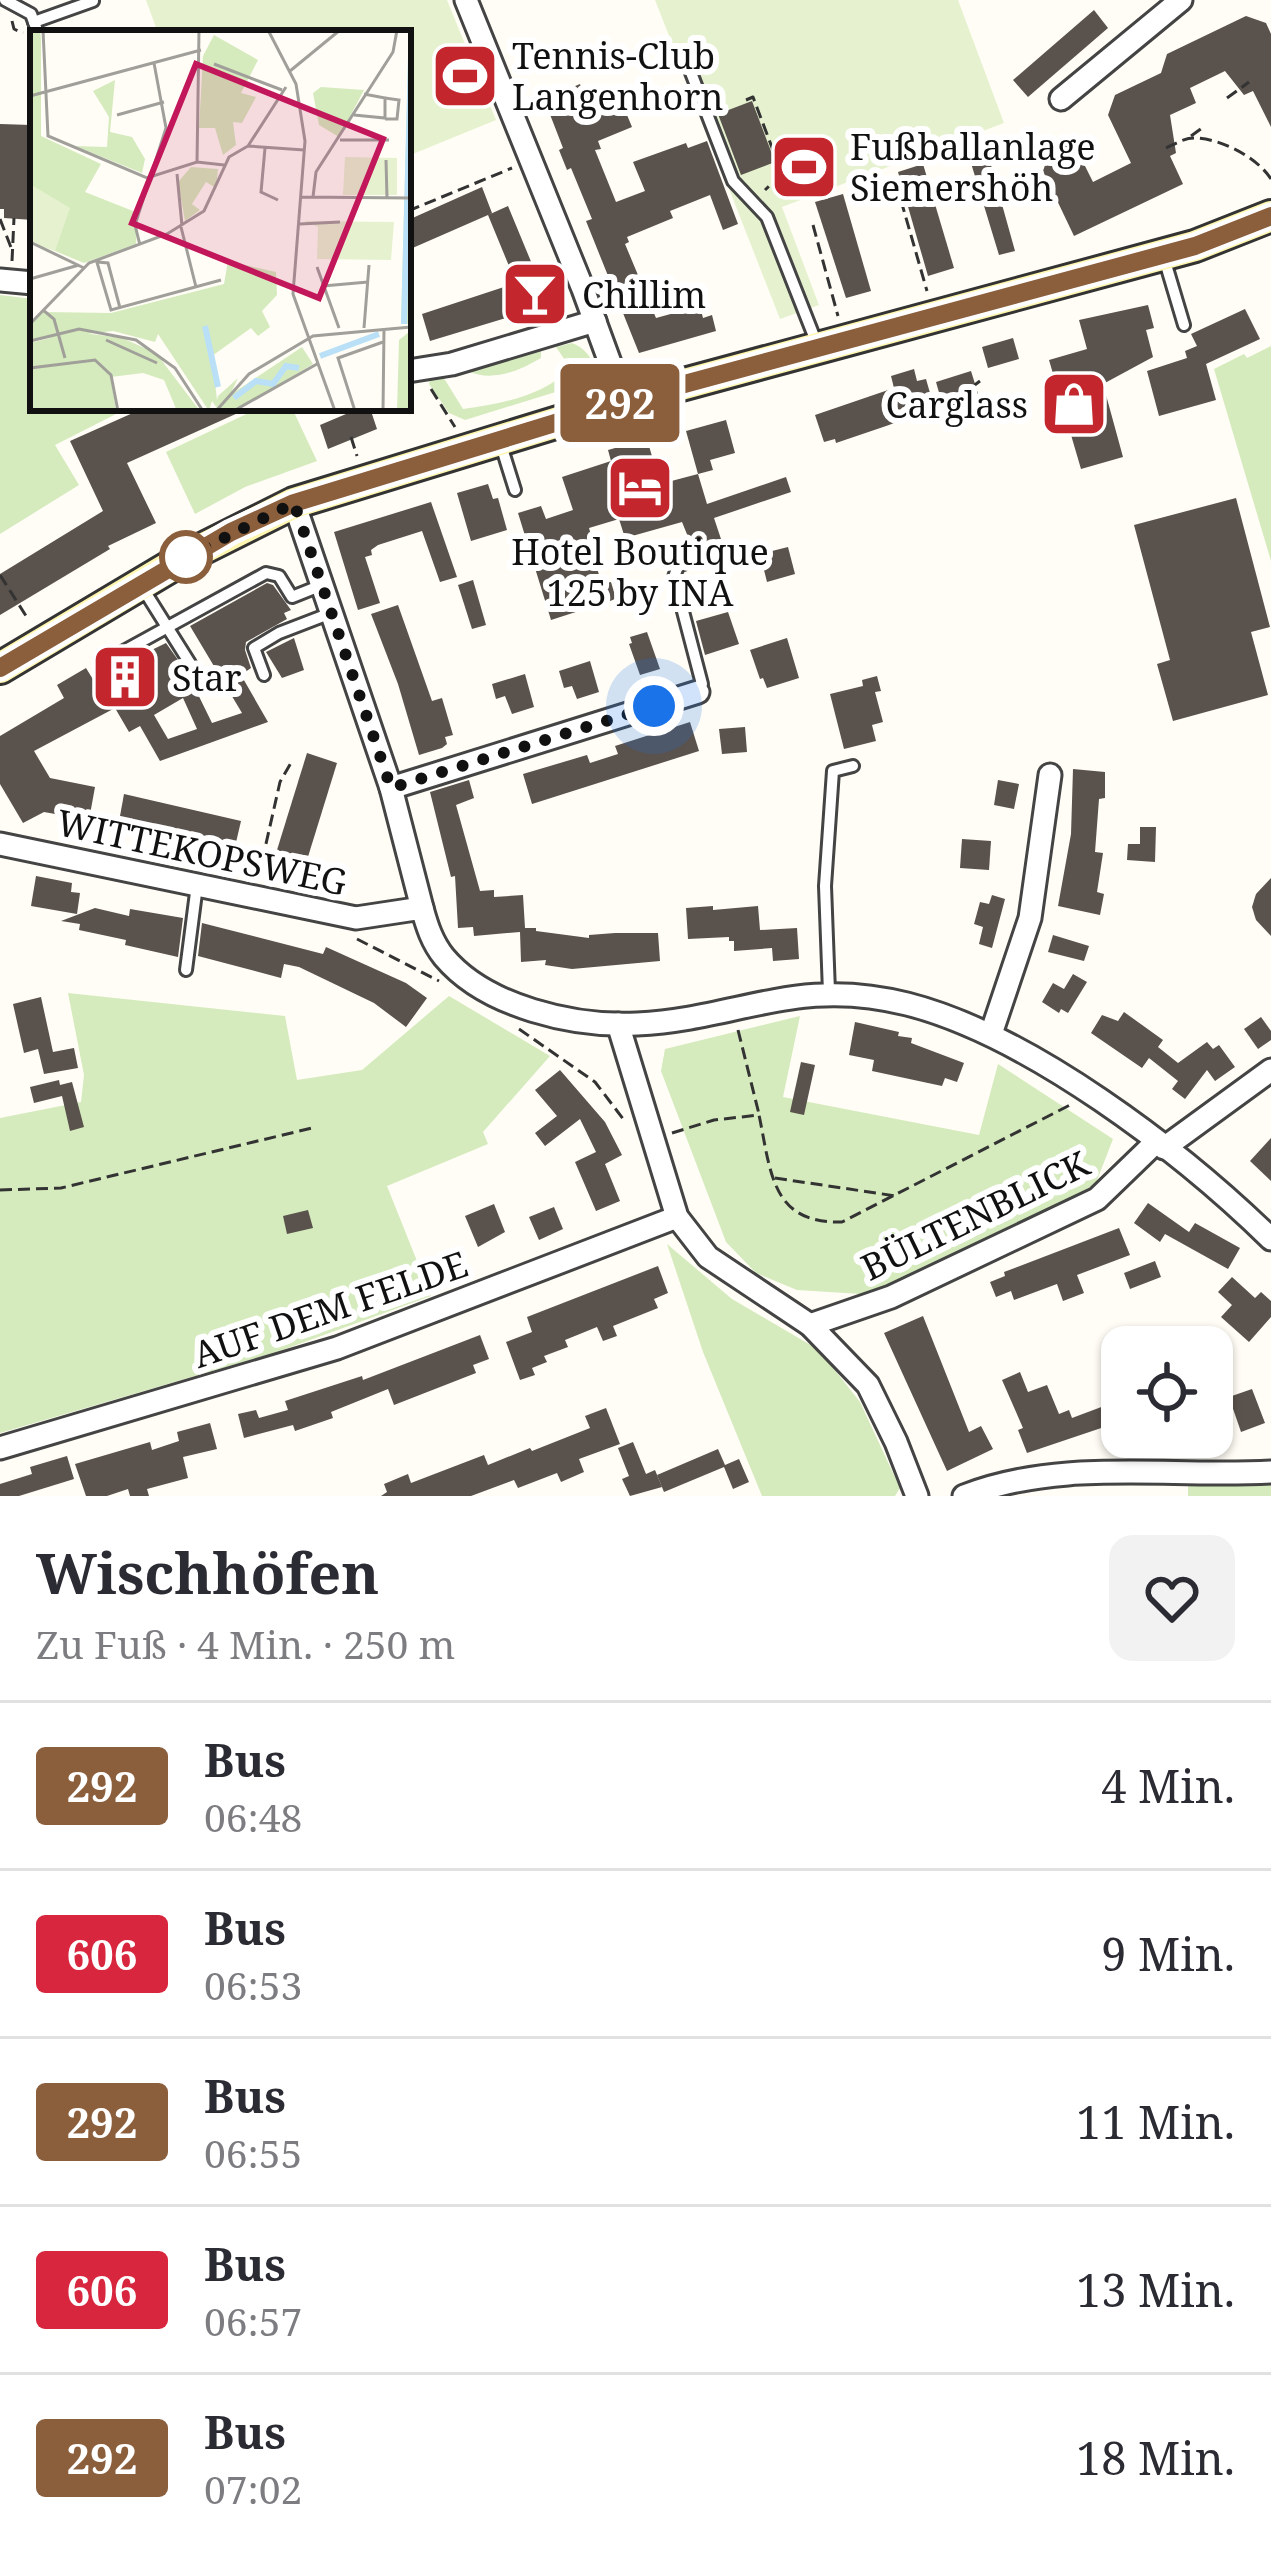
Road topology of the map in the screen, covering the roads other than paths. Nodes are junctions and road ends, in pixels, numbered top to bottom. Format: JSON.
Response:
{"nodes":[{"id":1,"x":4,"y":0,"type":"edge"},
{"id":2,"x":466,"y":0,"type":"edge"},
{"id":3,"x":93,"y":1,"type":"edge"},
{"id":4,"x":1174,"y":2,"type":"edge"},
{"id":5,"x":36,"y":28,"type":"edge"},
{"id":6,"x":690,"y":70,"type":"dead end"},
{"id":7,"x":1060,"y":99,"type":"dead end"},
{"id":8,"x":1271,"y":216,"type":"edge"},
{"id":9,"x":1163,"y":255,"type":"junction"},
{"id":10,"x":595,"y":321,"type":"junction"},
{"id":11,"x":1184,"y":325,"type":"dead end"},
{"id":12,"x":831,"y":344,"type":"junction"},
{"id":13,"x":415,"y":371,"type":"edge"},
{"id":14,"x":623,"y":401,"type":"junction"},
{"id":15,"x":484,"y":444,"type":"junction"},
{"id":16,"x":515,"y":490,"type":"dead end"},
{"id":17,"x":294,"y":503,"type":"junction"},
{"id":18,"x":707,"y":555,"type":"dead end"},
{"id":19,"x":140,"y":584,"type":"junction"},
{"id":20,"x":322,"y":585,"type":"junction"},
{"id":21,"x":332,"y":613,"type":"junction"},
{"id":22,"x":169,"y":627,"type":"junction"},
{"id":23,"x":179,"y":644,"type":"junction"},
{"id":24,"x":163,"y":653,"type":"dead end"},
{"id":25,"x":191,"y":665,"type":"dead end"},
{"id":26,"x":118,"y":667,"type":"dead end"},
{"id":27,"x":0,"y":668,"type":"edge"},
{"id":28,"x":264,"y":675,"type":"dead end"},
{"id":29,"x":698,"y":692,"type":"joint"},
{"id":30,"x":853,"y":766,"type":"dead end"},
{"id":31,"x":1049,"y":775,"type":"dead end"},
{"id":32,"x":391,"y":788,"type":"junction"},
{"id":33,"x":0,"y":844,"type":"edge"},
{"id":34,"x":197,"y":884,"type":"junction"},
{"id":35,"x":422,"y":908,"type":"junction"},
{"id":36,"x":186,"y":970,"type":"dead end"},
{"id":37,"x":829,"y":992,"type":"junction"},
{"id":38,"x":618,"y":1024,"type":"junction"},
{"id":39,"x":991,"y":1034,"type":"junction"},
{"id":40,"x":1271,"y":1070,"type":"edge"},
{"id":41,"x":1160,"y":1145,"type":"junction"},
{"id":42,"x":677,"y":1217,"type":"junction"},
{"id":43,"x":1271,"y":1239,"type":"edge"},
{"id":44,"x":810,"y":1325,"type":"junction"},
{"id":45,"x":0,"y":1448,"type":"edge"},
{"id":46,"x":1271,"y":1472,"type":"edge"},
{"id":47,"x":916,"y":1496,"type":"edge"},
{"id":48,"x":964,"y":1496,"type":"edge"}],
"edges":[{"from":1,"to":5,"type":"lane"},
{"from":2,"to":10,"type":"street"},
{"from":3,"to":5,"type":"lane"},
{"from":4,"to":7,"type":"street"},
{"from":6,"to":12,"type":"lane"},
{"from":8,"to":9,"type":"main road"},
{"from":9,"to":11,"type":"lane"},
{"from":9,"to":12,"type":"main road"},
{"from":10,"to":13,"type":"street"},
{"from":10,"to":14,"type":"street"},
{"from":12,"to":14,"type":"main road"},
{"from":14,"to":15,"type":"main road"},
{"from":15,"to":16,"type":"lane"},
{"from":15,"to":17,"type":"main road"},
{"from":17,"to":19,"type":"main road"},
{"from":17,"to":20,"type":"street"},
{"from":18,"to":29,"type":"lane"},
{"from":19,"to":22,"type":"lane"},
{"from":19,"to":27,"type":"main road"},
{"from":20,"to":21,"type":"street"},
{"from":20,"to":22,"type":"lane"},
{"from":21,"to":28,"type":"lane"},
{"from":21,"to":32,"type":"street"},
{"from":22,"to":23,"type":"lane"},
{"from":22,"to":26,"type":"lane"},
{"from":23,"to":24,"type":"lane"},
{"from":23,"to":25,"type":"lane"},
{"from":29,"to":32,"type":"street"},
{"from":30,"to":37,"type":"lane"},
{"from":31,"to":39,"type":"street"},
{"from":32,"to":35,"type":"street"},
{"from":33,"to":34,"type":"street","name":"WITTEKOPSWEG"},
{"from":34,"to":35,"type":"street","name":"WITTEKOPSWEG"},
{"from":34,"to":36,"type":"lane"},
{"from":35,"to":38,"type":"street"},
{"from":37,"to":38,"type":"street"},
{"from":37,"to":39,"type":"street"},
{"from":38,"to":42,"type":"street"},
{"from":39,"to":41,"type":"street"},
{"from":40,"to":41,"type":"street","name":"BÜLTENBLICK"},
{"from":41,"to":43,"type":"street"},
{"from":41,"to":44,"type":"street","name":"BÜLTENBLICK"},
{"from":42,"to":44,"type":"street"},
{"from":42,"to":45,"type":"street","name":"AUF DEM FELDE"},
{"from":44,"to":47,"type":"street"},
{"from":46,"to":48,"type":"street"}]}
